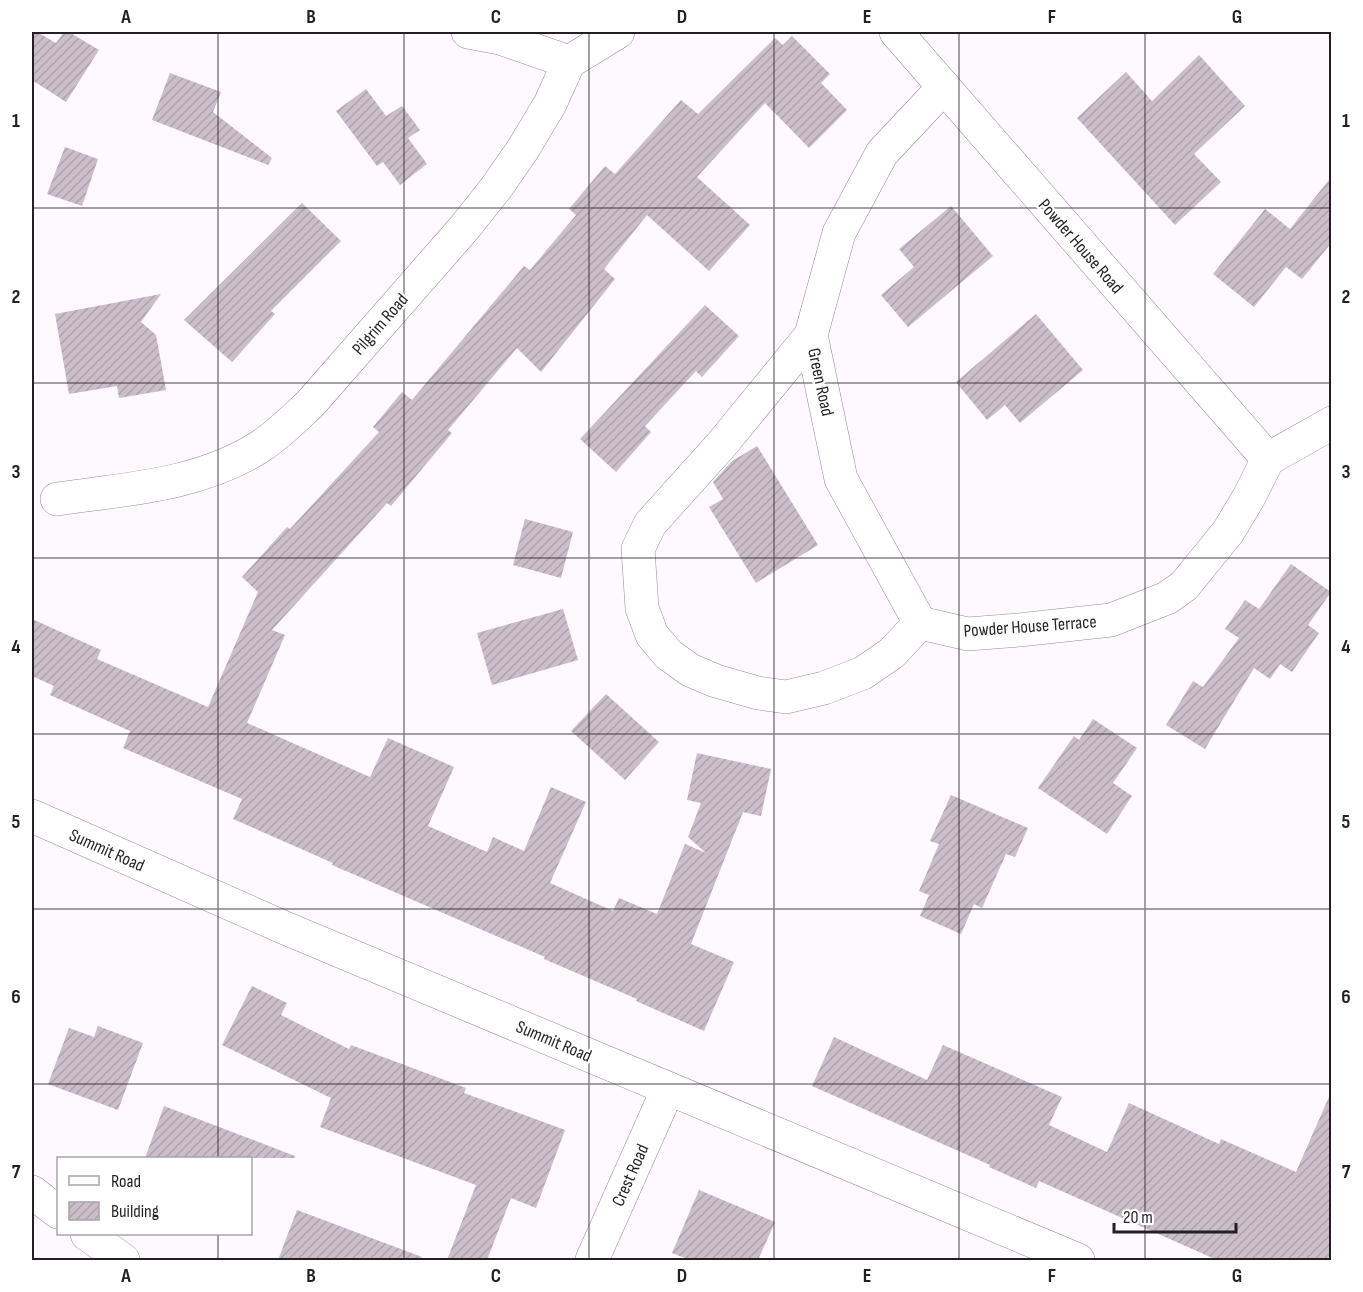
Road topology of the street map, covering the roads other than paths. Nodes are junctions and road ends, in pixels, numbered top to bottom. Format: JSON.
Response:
{"nodes":[{"id":1,"x":468,"y":32,"type":"edge"},
{"id":2,"x":618,"y":32,"type":"edge"},
{"id":3,"x":896,"y":32,"type":"edge"},
{"id":4,"x":569,"y":62,"type":"junction"},
{"id":5,"x":944,"y":87,"type":"junction"},
{"id":6,"x":811,"y":335,"type":"junction"},
{"id":7,"x":1332,"y":423,"type":"edge"},
{"id":8,"x":1268,"y":459,"type":"junction"},
{"id":9,"x":57,"y":499,"type":"dead end"},
{"id":10,"x":920,"y":623,"type":"junction"},
{"id":11,"x":32,"y":816,"type":"edge"},
{"id":12,"x":668,"y":1089,"type":"junction"},
{"id":13,"x":32,"y":1192,"type":"edge"},
{"id":14,"x":57,"y":1211,"type":"edge"},
{"id":15,"x":90,"y":1235,"type":"edge"},
{"id":16,"x":123,"y":1260,"type":"edge"},
{"id":17,"x":592,"y":1260,"type":"edge"},
{"id":18,"x":1078,"y":1260,"type":"edge"}],
"edges":[{"from":1,"to":4,"type":"street"},
{"from":2,"to":4,"type":"street"},
{"from":3,"to":5,"type":"street","name":"Powder House Road"},
{"from":4,"to":9,"type":"street","name":"Pilgrim Road"},
{"from":5,"to":6,"type":"street","name":"Green Road"},
{"from":5,"to":8,"type":"street","name":"Powder House Road"},
{"from":6,"to":10,"type":"street","name":"Green Road"},
{"from":6,"to":10,"type":"street"},
{"from":7,"to":8,"type":"street"},
{"from":8,"to":10,"type":"street","name":"Powder House Terrace"},
{"from":11,"to":12,"type":"street","name":"Summit Road"},
{"from":12,"to":17,"type":"street","name":"Crest Road"},
{"from":12,"to":18,"type":"street","name":"Summit Road"},
{"from":13,"to":14,"type":"street"},
{"from":15,"to":16,"type":"street"}]}
